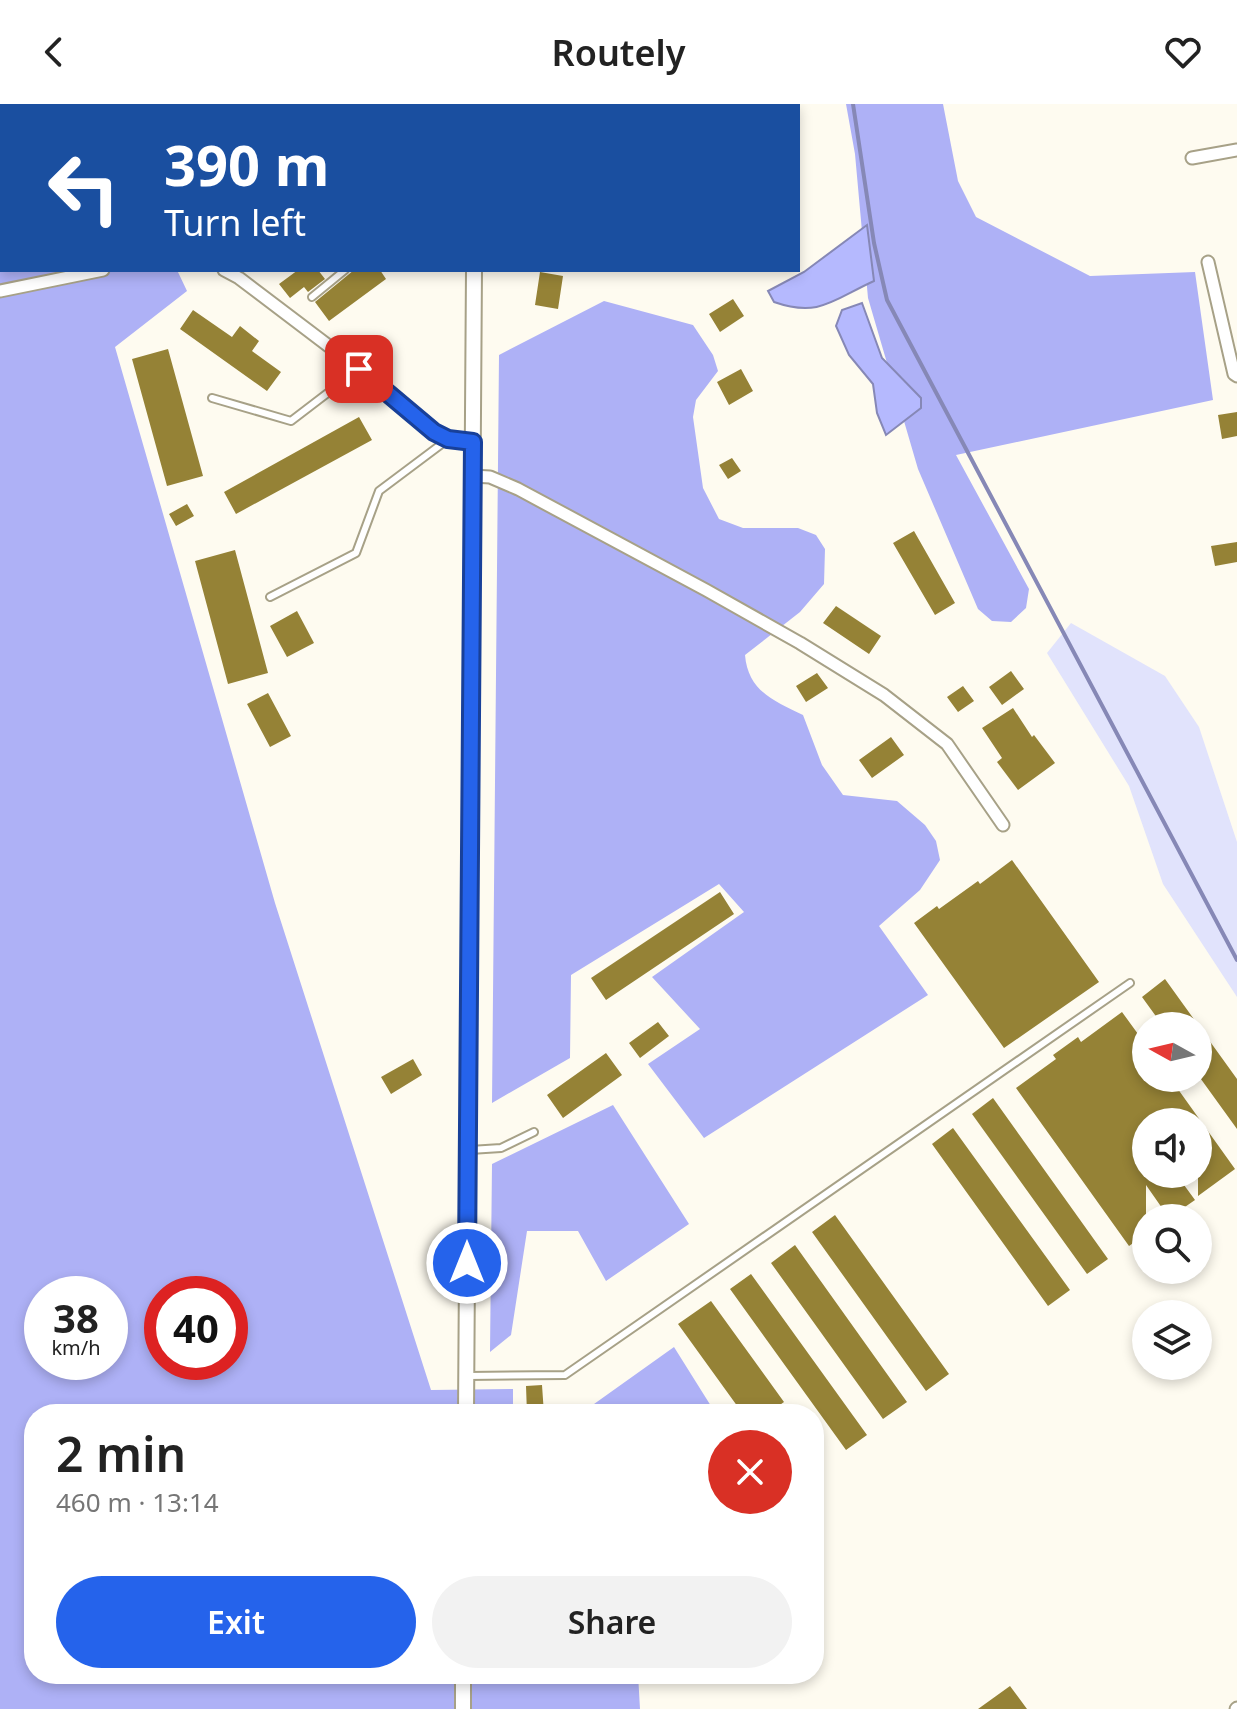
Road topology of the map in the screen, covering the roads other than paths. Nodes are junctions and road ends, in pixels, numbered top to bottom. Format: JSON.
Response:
{"nodes":[{"id":1,"x":1237,"y":150,"type":"edge"},
{"id":2,"x":1192,"y":158,"type":"dead end"},
{"id":3,"x":1208,"y":262,"type":"dead end"},
{"id":4,"x":93,"y":272,"type":"edge"},
{"id":5,"x":228,"y":272,"type":"edge"},
{"id":6,"x":343,"y":272,"type":"edge"},
{"id":7,"x":474,"y":272,"type":"edge"},
{"id":8,"x":0,"y":291,"type":"edge"},
{"id":9,"x":312,"y":297,"type":"dead end"},
{"id":10,"x":359,"y":369,"type":"junction"},
{"id":11,"x":1237,"y":376,"type":"edge"},
{"id":12,"x":212,"y":398,"type":"dead end"},
{"id":13,"x":448,"y":439,"type":"junction"},
{"id":14,"x":473,"y":442,"type":"junction"},
{"id":15,"x":473,"y":476,"type":"junction"},
{"id":16,"x":270,"y":597,"type":"dead end"},
{"id":17,"x":1003,"y":825,"type":"dead end"},
{"id":18,"x":1130,"y":983,"type":"dead end"},
{"id":19,"x":534,"y":1132,"type":"dead end"},
{"id":20,"x":468,"y":1150,"type":"junction"},
{"id":21,"x":466,"y":1376,"type":"junction"},
{"id":22,"x":466,"y":1404,"type":"edge"},
{"id":23,"x":463,"y":1684,"type":"edge"},
{"id":24,"x":463,"y":1709,"type":"edge"}],
"edges":[{"from":1,"to":2,"type":"street"},
{"from":3,"to":11,"type":"street"},
{"from":4,"to":8,"type":"street"},
{"from":5,"to":10,"type":"street"},
{"from":6,"to":9,"type":"lane"},
{"from":7,"to":14,"type":"street"},
{"from":10,"to":12,"type":"lane"},
{"from":10,"to":13,"type":"street"},
{"from":13,"to":14,"type":"street"},
{"from":13,"to":16,"type":"lane"},
{"from":14,"to":15,"type":"street"},
{"from":15,"to":17,"type":"street"},
{"from":15,"to":20,"type":"street"},
{"from":18,"to":21,"type":"lane"},
{"from":19,"to":20,"type":"lane"},
{"from":20,"to":21,"type":"street"},
{"from":21,"to":22,"type":"street"},
{"from":23,"to":24,"type":"street"}]}
